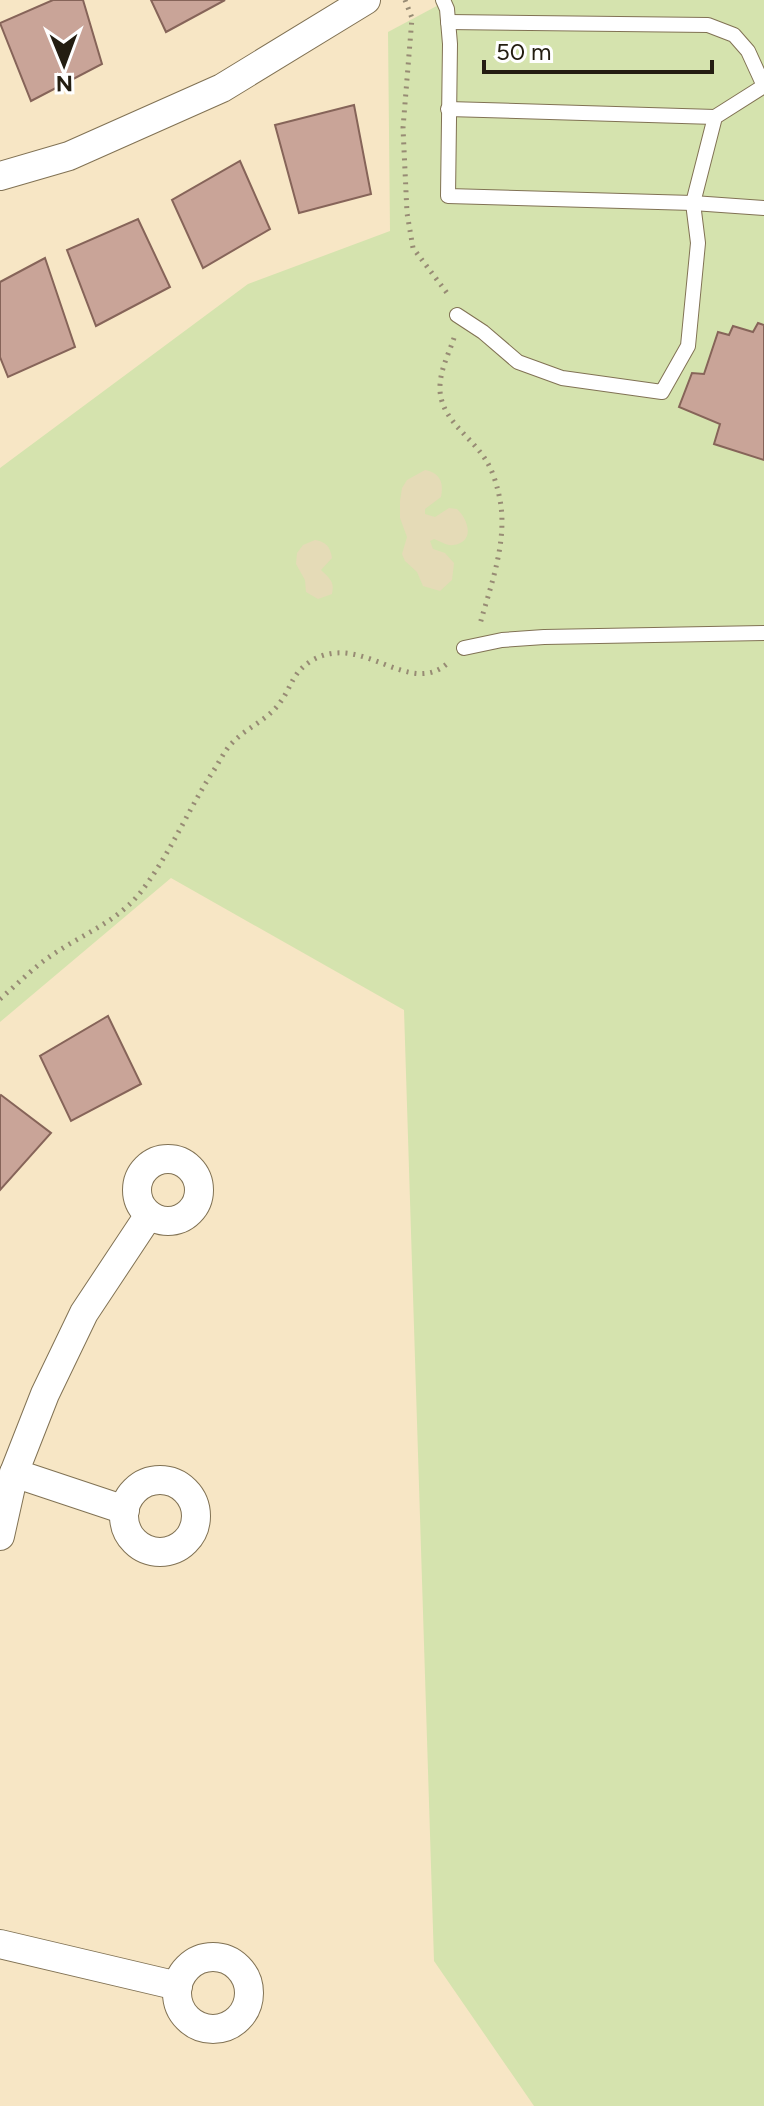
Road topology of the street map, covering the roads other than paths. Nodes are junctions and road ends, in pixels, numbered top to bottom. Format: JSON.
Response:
{"nodes":[{"id":1,"x":366,"y":0,"type":"edge"},
{"id":2,"x":443,"y":0,"type":"edge"},
{"id":3,"x":448,"y":22,"type":"junction"},
{"id":4,"x":764,"y":86,"type":"edge"},
{"id":5,"x":448,"y":109,"type":"junction"},
{"id":6,"x":715,"y":117,"type":"junction"},
{"id":7,"x":0,"y":176,"type":"edge"},
{"id":8,"x":693,"y":203,"type":"junction"},
{"id":9,"x":764,"y":208,"type":"edge"},
{"id":10,"x":457,"y":315,"type":"road end"},
{"id":11,"x":764,"y":633,"type":"edge"},
{"id":12,"x":464,"y":648,"type":"road end"},
{"id":13,"x":149,"y":1215,"type":"dead end"},
{"id":14,"x":14,"y":1473,"type":"junction"},
{"id":15,"x":125,"y":1510,"type":"dead end"},
{"id":16,"x":0,"y":1536,"type":"edge"},
{"id":17,"x":0,"y":1944,"type":"edge"},
{"id":18,"x":178,"y":1986,"type":"dead end"}],
"edges":[{"from":1,"to":7,"type":"street"},
{"from":2,"to":3,"type":"lane"},
{"from":3,"to":4,"type":"lane"},
{"from":3,"to":5,"type":"lane"},
{"from":4,"to":6,"type":"lane"},
{"from":5,"to":6,"type":"lane"},
{"from":5,"to":8,"type":"lane"},
{"from":6,"to":8,"type":"lane"},
{"from":8,"to":9,"type":"lane"},
{"from":8,"to":10,"type":"lane"},
{"from":11,"to":12,"type":"lane"},
{"from":13,"to":14,"type":"street"},
{"from":14,"to":15,"type":"street"},
{"from":14,"to":16,"type":"street"},
{"from":17,"to":18,"type":"street"}]}
